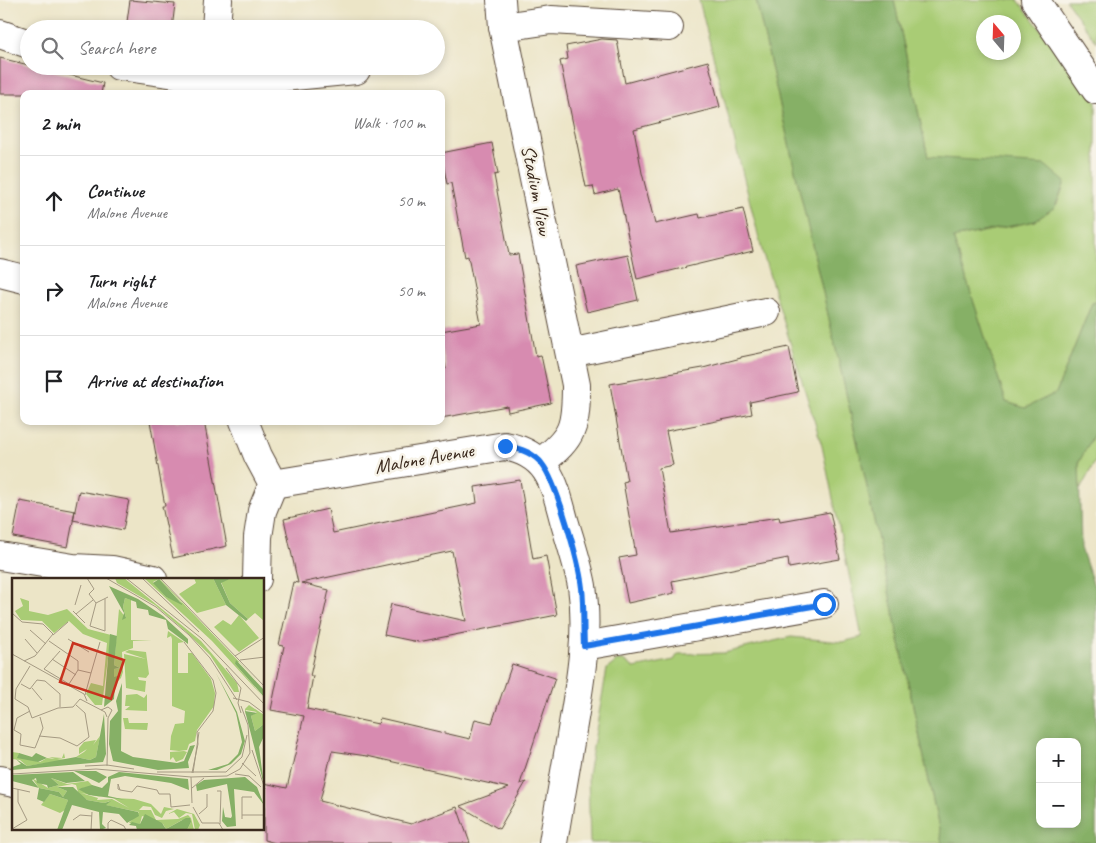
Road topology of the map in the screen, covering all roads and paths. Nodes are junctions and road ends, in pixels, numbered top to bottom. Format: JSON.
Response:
{"nodes":[{"id":1,"x":218,"y":0,"type":"edge"},
{"id":2,"x":501,"y":0,"type":"edge"},
{"id":3,"x":1035,"y":0,"type":"edge"},
{"id":4,"x":217,"y":20,"type":"edge"},
{"id":5,"x":503,"y":27,"type":"junction"},
{"id":6,"x":669,"y":27,"type":"dead end"},
{"id":7,"x":0,"y":34,"type":"edge"},
{"id":8,"x":20,"y":41,"type":"edge"},
{"id":9,"x":187,"y":75,"type":"edge"},
{"id":10,"x":290,"y":75,"type":"edge"},
{"id":11,"x":224,"y":80,"type":"edge"},
{"id":12,"x":1096,"y":90,"type":"edge"},
{"id":13,"x":0,"y":273,"type":"edge"},
{"id":14,"x":20,"y":278,"type":"edge"},
{"id":15,"x":766,"y":312,"type":"dead end"},
{"id":16,"x":570,"y":353,"type":"junction"},
{"id":17,"x":246,"y":425,"type":"edge"},
{"id":18,"x":541,"y":462,"type":"junction"},
{"id":19,"x":273,"y":484,"type":"junction"},
{"id":20,"x":0,"y":556,"type":"edge"},
{"id":21,"x":148,"y":578,"type":"edge"},
{"id":22,"x":257,"y":578,"type":"edge"},
{"id":23,"x":824,"y":604,"type":"dead end"},
{"id":24,"x":584,"y":646,"type":"junction"},
{"id":25,"x":553,"y":843,"type":"edge"}],
"edges":[{"from":1,"to":4,"type":"street"},
{"from":2,"to":5,"type":"street","name":"Stadium View"},
{"from":3,"to":12,"type":"street"},
{"from":5,"to":6,"type":"street"},
{"from":5,"to":16,"type":"street","name":"Stadium View"},
{"from":7,"to":8,"type":"street"},
{"from":9,"to":11,"type":"street"},
{"from":10,"to":11,"type":"street"},
{"from":13,"to":14,"type":"street"},
{"from":15,"to":16,"type":"street"},
{"from":16,"to":18,"type":"street","name":"Stadium View"},
{"from":17,"to":19,"type":"street"},
{"from":18,"to":19,"type":"street","name":"Malone Avenue"},
{"from":18,"to":24,"type":"street","name":"Malone Avenue"},
{"from":19,"to":22,"type":"street"},
{"from":20,"to":21,"type":"street"},
{"from":23,"to":24,"type":"street"},
{"from":24,"to":25,"type":"street","name":"Malone Avenue"}]}
